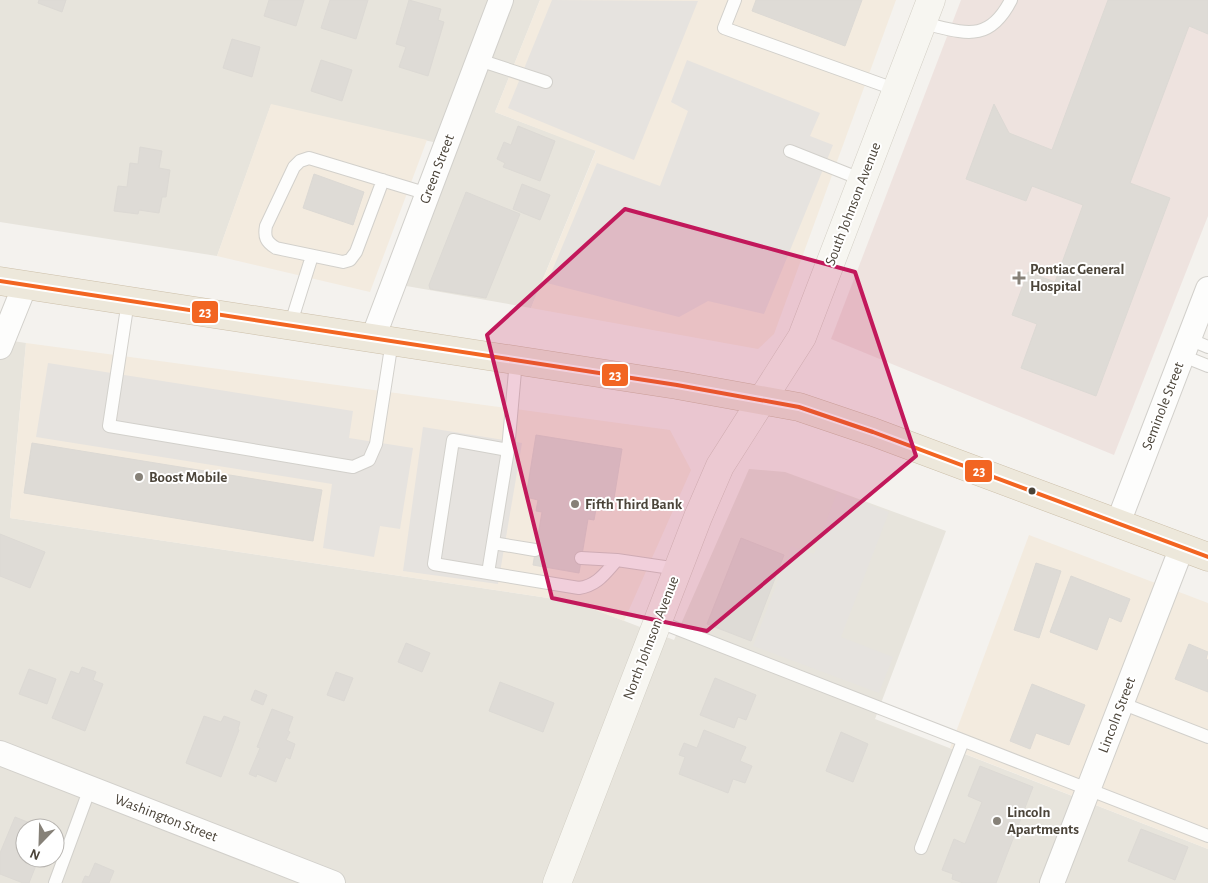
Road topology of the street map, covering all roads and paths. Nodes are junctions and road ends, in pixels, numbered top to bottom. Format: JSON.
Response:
{"nodes":[{"id":1,"x":502,"y":0,"type":"edge"},
{"id":2,"x":735,"y":0,"type":"edge"},
{"id":3,"x":1011,"y":0,"type":"edge"},
{"id":4,"x":927,"y":12,"type":"edge"},
{"id":5,"x":478,"y":60,"type":"junction"},
{"id":6,"x":546,"y":82,"type":"dead end"},
{"id":7,"x":897,"y":90,"type":"junction"},
{"id":8,"x":790,"y":151,"type":"dead end"},
{"id":9,"x":382,"y":180,"type":"junction"},
{"id":10,"x":862,"y":180,"type":"junction"},
{"id":11,"x":428,"y":194,"type":"junction"},
{"id":12,"x":312,"y":256,"type":"junction"},
{"id":13,"x":12,"y":283,"type":"edge"},
{"id":14,"x":1208,"y":289,"type":"edge"},
{"id":15,"x":128,"y":301,"type":"junction"},
{"id":16,"x":290,"y":326,"type":"junction"},
{"id":17,"x":382,"y":340,"type":"junction"},
{"id":18,"x":0,"y":347,"type":"edge"},
{"id":19,"x":1193,"y":347,"type":"edge"},
{"id":20,"x":516,"y":360,"type":"junction"},
{"id":21,"x":1208,"y":366,"type":"edge"},
{"id":22,"x":762,"y":400,"type":"junction"},
{"id":23,"x":508,"y":450,"type":"junction"},
{"id":24,"x":1118,"y":523,"type":"junction"},
{"id":25,"x":493,"y":543,"type":"junction"},
{"id":26,"x":1182,"y":547,"type":"junction"},
{"id":27,"x":535,"y":550,"type":"dead end"},
{"id":28,"x":1208,"y":556,"type":"edge"},
{"id":29,"x":582,"y":558,"type":"dead end"},
{"id":30,"x":617,"y":560,"type":"junction"},
{"id":31,"x":678,"y":569,"type":"junction"},
{"id":32,"x":488,"y":573,"type":"junction"},
{"id":33,"x":658,"y":621,"type":"junction"},
{"id":34,"x":1121,"y":703,"type":"junction"},
{"id":35,"x":1208,"y":737,"type":"edge"},
{"id":36,"x":963,"y":741,"type":"junction"},
{"id":37,"x":0,"y":753,"type":"edge"},
{"id":38,"x":90,"y":788,"type":"junction"},
{"id":39,"x":1088,"y":790,"type":"junction"},
{"id":40,"x":1208,"y":836,"type":"edge"},
{"id":41,"x":921,"y":848,"type":"dead end"},
{"id":42,"x":55,"y":883,"type":"edge"},
{"id":43,"x":333,"y":883,"type":"edge"},
{"id":44,"x":556,"y":883,"type":"edge"},
{"id":45,"x":1052,"y":883,"type":"edge"}],
"edges":[{"from":1,"to":5,"type":"street","name":"Green Street"},
{"from":2,"to":7,"type":"lane"},
{"from":3,"to":4,"type":"lane"},
{"from":4,"to":7,"type":"street","name":"South Johnson Avenue"},
{"from":5,"to":6,"type":"lane"},
{"from":5,"to":11,"type":"street","name":"Green Street"},
{"from":7,"to":10,"type":"street","name":"South Johnson Avenue"},
{"from":8,"to":10,"type":"lane"},
{"from":9,"to":11,"type":"lane"},
{"from":9,"to":12,"type":"lane"},
{"from":9,"to":12,"type":"lane"},
{"from":10,"to":22,"type":"street","name":"South Johnson Avenue"},
{"from":11,"to":17,"type":"street","name":"Green Street"},
{"from":12,"to":16,"type":"lane"},
{"from":13,"to":15,"type":"highway"},
{"from":13,"to":18,"type":"street"},
{"from":14,"to":19,"type":"street","name":"Seminole Street"},
{"from":15,"to":16,"type":"highway"},
{"from":15,"to":17,"type":"lane"},
{"from":16,"to":17,"type":"highway"},
{"from":17,"to":20,"type":"highway"},
{"from":19,"to":21,"type":"lane"},
{"from":19,"to":24,"type":"street","name":"Seminole Street"},
{"from":20,"to":22,"type":"highway"},
{"from":20,"to":23,"type":"lane"},
{"from":22,"to":24,"type":"highway"},
{"from":22,"to":31,"type":"street","name":"North Johnson Avenue"},
{"from":23,"to":25,"type":"lane"},
{"from":23,"to":32,"type":"lane"},
{"from":24,"to":26,"type":"highway"},
{"from":25,"to":27,"type":"lane"},
{"from":25,"to":32,"type":"lane"},
{"from":26,"to":28,"type":"highway"},
{"from":26,"to":34,"type":"street","name":"Lincoln Street"},
{"from":29,"to":30,"type":"lane"},
{"from":30,"to":31,"type":"lane"},
{"from":30,"to":32,"type":"lane"},
{"from":31,"to":33,"type":"street","name":"North Johnson Avenue"},
{"from":33,"to":36,"type":"lane"},
{"from":33,"to":44,"type":"street","name":"North Johnson Avenue"},
{"from":34,"to":35,"type":"lane"},
{"from":34,"to":39,"type":"street","name":"Lincoln Street"},
{"from":36,"to":39,"type":"lane"},
{"from":36,"to":41,"type":"lane"},
{"from":37,"to":38,"type":"street","name":"Washington Street"},
{"from":38,"to":42,"type":"lane"},
{"from":38,"to":43,"type":"street","name":"Washington Street"},
{"from":39,"to":40,"type":"lane"},
{"from":39,"to":45,"type":"street","name":"Lincoln Street"}]}
